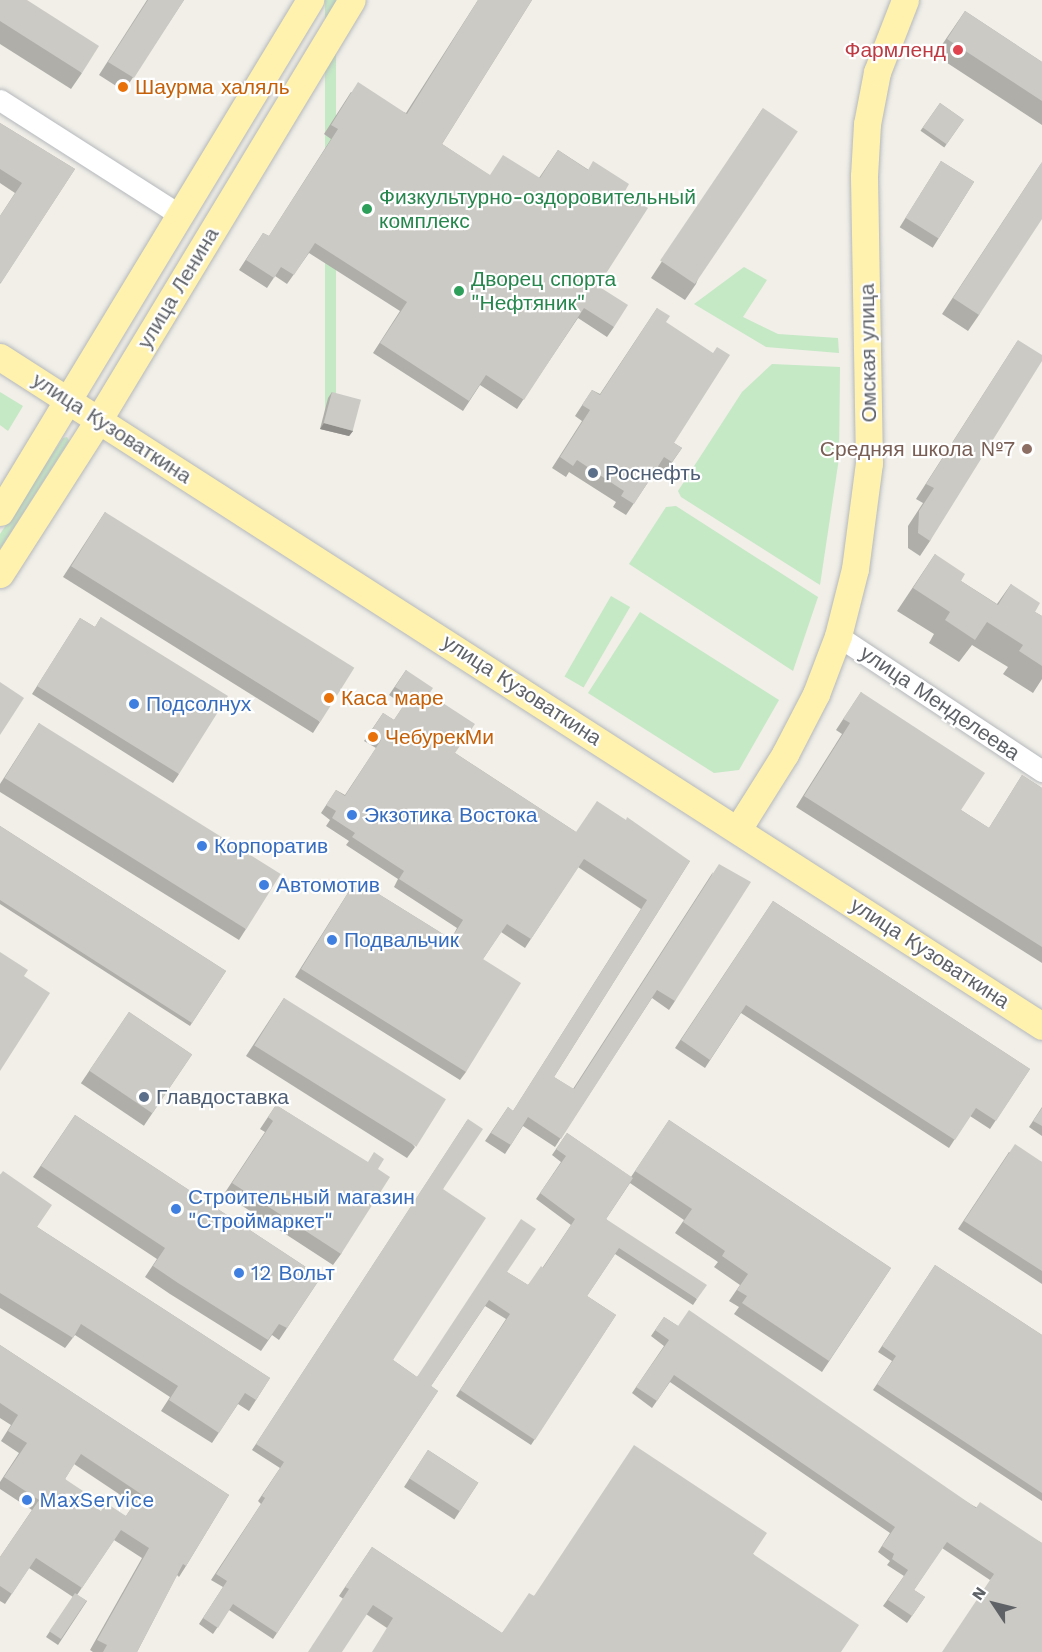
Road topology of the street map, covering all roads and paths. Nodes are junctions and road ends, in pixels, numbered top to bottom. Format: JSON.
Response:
{"nodes":[{"id":1,"x":310,"y":0,"type":"edge"},
{"id":2,"x":352,"y":0,"type":"edge"},
{"id":3,"x":905,"y":0,"type":"edge"},
{"id":4,"x":0,"y":100,"type":"edge"},
{"id":5,"x":180,"y":215,"type":"junction"},
{"id":6,"x":0,"y":357,"type":"edge"},
{"id":7,"x":69,"y":400,"type":"junction"},
{"id":8,"x":99,"y":419,"type":"junction"},
{"id":9,"x":0,"y":512,"type":"edge"},
{"id":10,"x":0,"y":574,"type":"edge"},
{"id":11,"x":838,"y":636,"type":"junction"},
{"id":12,"x":1042,"y":771,"type":"edge"},
{"id":13,"x":738,"y":829,"type":"junction"},
{"id":14,"x":1042,"y":1026,"type":"edge"}],
"edges":[{"from":1,"to":5,"type":"main road","name":"улица Ленина"},
{"from":2,"to":8,"type":"main road","name":"улица Ленина"},
{"from":3,"to":11,"type":"main road","name":"Омская улица"},
{"from":4,"to":5,"type":"street"},
{"from":5,"to":7,"type":"main road","name":"улица Ленина"},
{"from":6,"to":7,"type":"main road","name":"улица Кузоваткина"},
{"from":7,"to":8,"type":"main road","name":"улица Кузоваткина"},
{"from":7,"to":9,"type":"main road","name":"улица Ленина"},
{"from":8,"to":10,"type":"main road","name":"улица Ленина"},
{"from":8,"to":13,"type":"main road","name":"улица Кузоваткина"},
{"from":11,"to":12,"type":"street","name":"улица Менделеева"},
{"from":11,"to":13,"type":"main road","name":"Омская улица"},
{"from":13,"to":14,"type":"main road","name":"улица Кузоваткина"}]}
